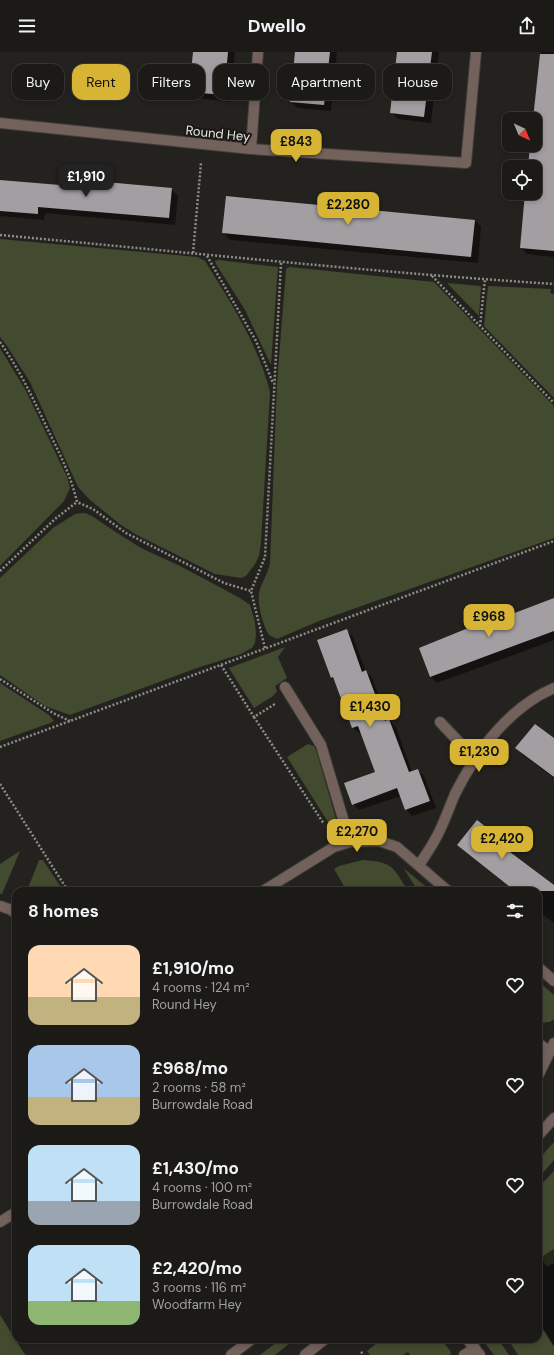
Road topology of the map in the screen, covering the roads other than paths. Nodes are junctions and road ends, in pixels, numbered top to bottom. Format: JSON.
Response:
{"nodes":[{"id":1,"x":258,"y":52,"type":"edge"},
{"id":2,"x":476,"y":52,"type":"edge"},
{"id":3,"x":0,"y":123,"type":"edge"},
{"id":4,"x":251,"y":149,"type":"junction"},
{"id":5,"x":554,"y":688,"type":"edge"},
{"id":6,"x":287,"y":691,"type":"road end"},
{"id":7,"x":440,"y":722,"type":"dead end"},
{"id":8,"x":476,"y":756,"type":"junction"},
{"id":9,"x":350,"y":842,"type":"junction"},
{"id":10,"x":418,"y":865,"type":"junction"},
{"id":11,"x":269,"y":887,"type":"edge"},
{"id":12,"x":443,"y":887,"type":"edge"},
{"id":13,"x":0,"y":906,"type":"edge"},
{"id":14,"x":12,"y":911,"type":"edge"},
{"id":15,"x":542,"y":970,"type":"edge"},
{"id":16,"x":554,"y":981,"type":"edge"},
{"id":17,"x":542,"y":1043,"type":"edge"},
{"id":18,"x":552,"y":1047,"type":"edge"},
{"id":19,"x":542,"y":1068,"type":"edge"},
{"id":20,"x":554,"y":1118,"type":"edge"},
{"id":21,"x":542,"y":1132,"type":"edge"},
{"id":22,"x":12,"y":1214,"type":"edge"},
{"id":23,"x":0,"y":1222,"type":"edge"},
{"id":24,"x":247,"y":1343,"type":"edge"},
{"id":25,"x":320,"y":1343,"type":"edge"},
{"id":26,"x":470,"y":1343,"type":"edge"},
{"id":27,"x":477,"y":1352,"type":"edge"},
{"id":28,"x":232,"y":1355,"type":"edge"},
{"id":29,"x":305,"y":1355,"type":"edge"},
{"id":30,"x":464,"y":1355,"type":"edge"}],
"edges":[{"from":1,"to":4,"type":"street"},
{"from":2,"to":4,"type":"street","name":"Round Hey"},
{"from":3,"to":4,"type":"street","name":"Round Hey"},
{"from":5,"to":8,"type":"street"},
{"from":6,"to":9,"type":"street"},
{"from":7,"to":8,"type":"street"},
{"from":8,"to":10,"type":"street"},
{"from":9,"to":10,"type":"street"},
{"from":9,"to":11,"type":"street"},
{"from":10,"to":12,"type":"street"},
{"from":13,"to":14,"type":"street"},
{"from":15,"to":16,"type":"street"},
{"from":17,"to":18,"type":"street"},
{"from":18,"to":19,"type":"street"},
{"from":20,"to":21,"type":"street"},
{"from":22,"to":23,"type":"street"},
{"from":24,"to":28,"type":"street"},
{"from":25,"to":29,"type":"street"},
{"from":26,"to":27,"type":"street"},
{"from":27,"to":30,"type":"street"}]}
